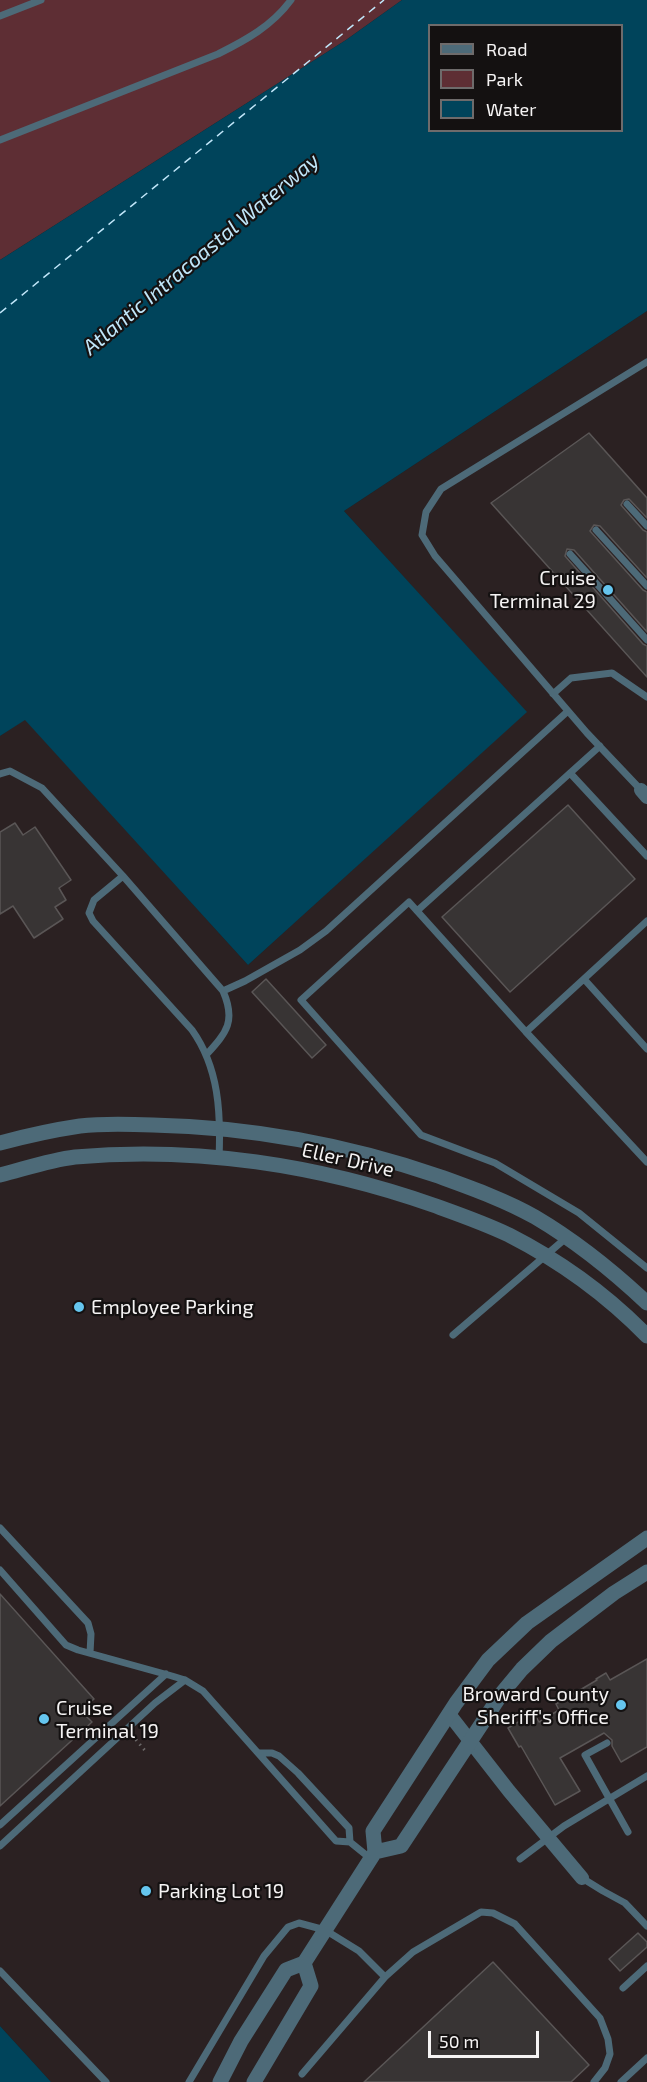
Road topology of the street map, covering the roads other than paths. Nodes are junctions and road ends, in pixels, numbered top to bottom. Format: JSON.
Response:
{"nodes":[{"id":1,"x":41,"y":0,"type":"edge"},
{"id":2,"x":291,"y":0,"type":"edge"},
{"id":3,"x":0,"y":16,"type":"edge"},
{"id":4,"x":0,"y":140,"type":"edge"},
{"id":5,"x":647,"y":362,"type":"edge"},
{"id":6,"x":627,"y":504,"type":"dead end"},
{"id":7,"x":647,"y":526,"type":"edge"},
{"id":8,"x":596,"y":530,"type":"dead end"},
{"id":9,"x":570,"y":554,"type":"dead end"},
{"id":10,"x":647,"y":586,"type":"edge"},
{"id":11,"x":647,"y":640,"type":"edge"},
{"id":12,"x":553,"y":694,"type":"junction"},
{"id":13,"x":647,"y":696,"type":"edge"},
{"id":14,"x":568,"y":711,"type":"junction"},
{"id":15,"x":600,"y":746,"type":"junction"},
{"id":16,"x":570,"y":773,"type":"junction"},
{"id":17,"x":0,"y":774,"type":"edge"},
{"id":18,"x":644,"y":793,"type":"edge"},
{"id":19,"x":647,"y":856,"type":"edge"},
{"id":20,"x":123,"y":876,"type":"junction"},
{"id":21,"x":417,"y":911,"type":"junction"},
{"id":22,"x":647,"y":921,"type":"edge"},
{"id":23,"x":584,"y":979,"type":"junction"},
{"id":24,"x":223,"y":991,"type":"junction"},
{"id":25,"x":526,"y":1032,"type":"junction"},
{"id":26,"x":647,"y":1048,"type":"edge"},
{"id":27,"x":207,"y":1054,"type":"junction"},
{"id":28,"x":220,"y":1129,"type":"junction"},
{"id":29,"x":0,"y":1143,"type":"edge"},
{"id":30,"x":219,"y":1159,"type":"junction"},
{"id":31,"x":647,"y":1162,"type":"edge"},
{"id":32,"x":0,"y":1175,"type":"edge"},
{"id":33,"x":566,"y":1238,"type":"junction"},
{"id":34,"x":545,"y":1256,"type":"junction"},
{"id":35,"x":647,"y":1268,"type":"edge"},
{"id":36,"x":647,"y":1303,"type":"edge"},
{"id":37,"x":453,"y":1335,"type":"dead end"},
{"id":38,"x":647,"y":1336,"type":"edge"},
{"id":39,"x":0,"y":1528,"type":"edge"},
{"id":40,"x":647,"y":1538,"type":"edge"},
{"id":41,"x":0,"y":1570,"type":"edge"},
{"id":42,"x":647,"y":1572,"type":"edge"},
{"id":43,"x":647,"y":1580,"type":"edge"},
{"id":44,"x":614,"y":1593,"type":"junction"},
{"id":45,"x":90,"y":1653,"type":"junction"},
{"id":46,"x":166,"y":1674,"type":"junction"},
{"id":47,"x":185,"y":1680,"type":"junction"},
{"id":48,"x":449,"y":1714,"type":"junction"},
{"id":49,"x":470,"y":1741,"type":"junction"},
{"id":50,"x":606,"y":1743,"type":"dead end"},
{"id":51,"x":260,"y":1753,"type":"junction"},
{"id":52,"x":647,"y":1776,"type":"edge"},
{"id":53,"x":609,"y":1799,"type":"junction"},
{"id":54,"x":0,"y":1825,"type":"edge"},
{"id":55,"x":627,"y":1832,"type":"dead end"},
{"id":56,"x":548,"y":1838,"type":"junction"},
{"id":57,"x":350,"y":1842,"type":"junction"},
{"id":58,"x":0,"y":1846,"type":"edge"},
{"id":59,"x":373,"y":1856,"type":"junction"},
{"id":60,"x":520,"y":1859,"type":"dead end"},
{"id":61,"x":582,"y":1878,"type":"joint"},
{"id":62,"x":647,"y":1926,"type":"edge"},
{"id":63,"x":326,"y":1930,"type":"junction"},
{"id":64,"x":304,"y":1963,"type":"junction"},
{"id":65,"x":647,"y":1966,"type":"edge"},
{"id":66,"x":0,"y":1971,"type":"edge"},
{"id":67,"x":385,"y":1977,"type":"junction"},
{"id":68,"x":623,"y":1988,"type":"dead end"},
{"id":69,"x":647,"y":2058,"type":"edge"},
{"id":70,"x":302,"y":2074,"type":"dead end"},
{"id":71,"x":106,"y":2082,"type":"edge"},
{"id":72,"x":189,"y":2082,"type":"edge"},
{"id":73,"x":220,"y":2082,"type":"edge"},
{"id":74,"x":254,"y":2082,"type":"edge"},
{"id":75,"x":594,"y":2082,"type":"edge"},
{"id":76,"x":621,"y":2082,"type":"edge"}],
"edges":[{"from":1,"to":3,"type":"lane"},
{"from":2,"to":4,"type":"lane"},
{"from":5,"to":12,"type":"lane"},
{"from":6,"to":7,"type":"lane"},
{"from":8,"to":10,"type":"lane"},
{"from":9,"to":11,"type":"lane"},
{"from":12,"to":13,"type":"lane"},
{"from":12,"to":14,"type":"lane"},
{"from":14,"to":15,"type":"lane"},
{"from":14,"to":24,"type":"lane"},
{"from":15,"to":16,"type":"lane"},
{"from":15,"to":18,"type":"lane"},
{"from":16,"to":19,"type":"lane"},
{"from":16,"to":21,"type":"lane"},
{"from":17,"to":20,"type":"lane"},
{"from":20,"to":24,"type":"lane"},
{"from":20,"to":27,"type":"lane"},
{"from":21,"to":25,"type":"lane"},
{"from":21,"to":35,"type":"lane"},
{"from":22,"to":23,"type":"lane"},
{"from":23,"to":25,"type":"lane"},
{"from":23,"to":26,"type":"lane"},
{"from":24,"to":27,"type":"lane"},
{"from":25,"to":31,"type":"lane"},
{"from":27,"to":28,"type":"lane"},
{"from":28,"to":29,"type":"street","name":"Eller Drive"},
{"from":28,"to":30,"type":"lane"},
{"from":28,"to":33,"type":"street","name":"Eller Drive"},
{"from":30,"to":32,"type":"street","name":"Eller Drive"},
{"from":30,"to":34,"type":"street","name":"Eller Drive"},
{"from":33,"to":34,"type":"lane"},
{"from":33,"to":36,"type":"street","name":"Eller Drive"},
{"from":34,"to":37,"type":"lane"},
{"from":34,"to":38,"type":"street","name":"Eller Drive"},
{"from":39,"to":45,"type":"lane"},
{"from":40,"to":48,"type":"street"},
{"from":41,"to":45,"type":"lane"},
{"from":42,"to":44,"type":"street"},
{"from":43,"to":44,"type":"street"},
{"from":44,"to":49,"type":"street"},
{"from":45,"to":46,"type":"lane"},
{"from":46,"to":47,"type":"lane"},
{"from":46,"to":54,"type":"lane"},
{"from":47,"to":51,"type":"lane"},
{"from":47,"to":58,"type":"lane"},
{"from":48,"to":49,"type":"street"},
{"from":48,"to":59,"type":"street"},
{"from":49,"to":56,"type":"street"},
{"from":49,"to":59,"type":"street"},
{"from":50,"to":53,"type":"lane"},
{"from":51,"to":57,"type":"lane"},
{"from":51,"to":57,"type":"lane"},
{"from":52,"to":53,"type":"lane"},
{"from":53,"to":55,"type":"lane"},
{"from":53,"to":56,"type":"lane"},
{"from":56,"to":60,"type":"lane"},
{"from":56,"to":61,"type":"street"},
{"from":57,"to":59,"type":"lane"},
{"from":59,"to":63,"type":"street"},
{"from":61,"to":62,"type":"lane"},
{"from":63,"to":64,"type":"street"},
{"from":63,"to":67,"type":"lane"},
{"from":63,"to":72,"type":"lane"},
{"from":64,"to":73,"type":"street"},
{"from":64,"to":74,"type":"street"},
{"from":65,"to":68,"type":"lane"},
{"from":66,"to":71,"type":"lane"},
{"from":67,"to":70,"type":"lane"},
{"from":67,"to":75,"type":"lane"},
{"from":69,"to":76,"type":"lane"}]}
